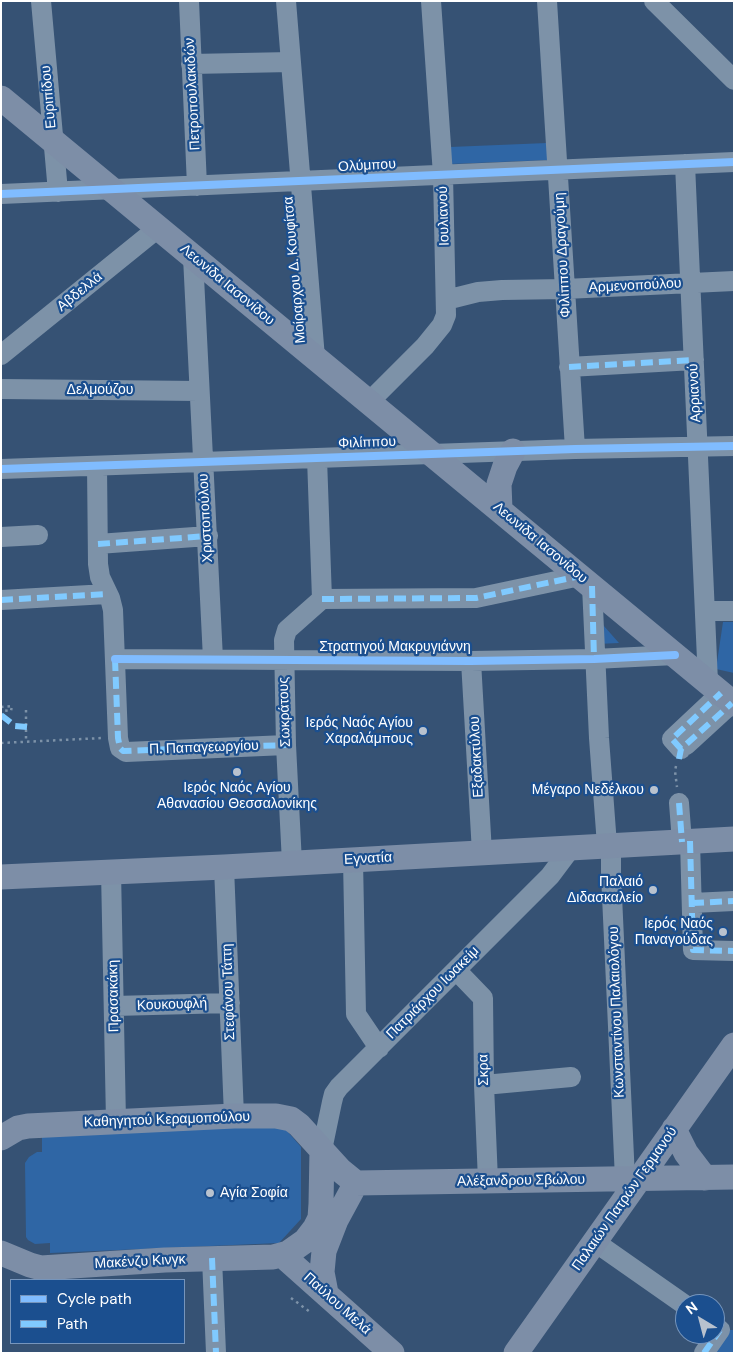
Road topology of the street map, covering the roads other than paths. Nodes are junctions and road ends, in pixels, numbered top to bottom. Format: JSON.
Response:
{"nodes":[{"id":1,"x":41,"y":1,"type":"edge"},
{"id":2,"x":189,"y":1,"type":"edge"},
{"id":3,"x":286,"y":1,"type":"edge"},
{"id":4,"x":431,"y":1,"type":"edge"},
{"id":5,"x":547,"y":1,"type":"edge"},
{"id":6,"x":654,"y":1,"type":"edge"},
{"id":7,"x":291,"y":62,"type":"junction"},
{"id":8,"x":191,"y":64,"type":"junction"},
{"id":9,"x":734,"y":80,"type":"edge"},
{"id":10,"x":1,"y":98,"type":"edge"},
{"id":11,"x":53,"y":142,"type":"junction"},
{"id":12,"x":734,"y":162,"type":"edge"},
{"id":13,"x":685,"y":164,"type":"junction"},
{"id":14,"x":559,"y":170,"type":"junction"},
{"id":15,"x":443,"y":175,"type":"junction"},
{"id":16,"x":301,"y":182,"type":"junction"},
{"id":17,"x":197,"y":186,"type":"junction"},
{"id":18,"x":112,"y":190,"type":"junction"},
{"id":19,"x":58,"y":192,"type":"junction"},
{"id":20,"x":1,"y":194,"type":"edge"},
{"id":21,"x":158,"y":228,"type":"junction"},
{"id":22,"x":193,"y":257,"type":"junction"},
{"id":23,"x":734,"y":281,"type":"edge"},
{"id":24,"x":690,"y":283,"type":"junction"},
{"id":25,"x":565,"y":289,"type":"junction"},
{"id":26,"x":446,"y":300,"type":"junction"},
{"id":27,"x":1,"y":355,"type":"edge"},
{"id":28,"x":315,"y":358,"type":"junction"},
{"id":29,"x":694,"y":360,"type":"junction"},
{"id":30,"x":569,"y":367,"type":"junction"},
{"id":31,"x":1,"y":389,"type":"edge"},
{"id":32,"x":199,"y":391,"type":"junction"},
{"id":33,"x":370,"y":402,"type":"junction"},
{"id":34,"x":734,"y":446,"type":"edge"},
{"id":35,"x":698,"y":447,"type":"junction"},
{"id":36,"x":575,"y":449,"type":"junction"},
{"id":37,"x":513,"y":451,"type":"junction"},
{"id":38,"x":432,"y":454,"type":"junction"},
{"id":39,"x":317,"y":458,"type":"junction"},
{"id":40,"x":203,"y":462,"type":"junction"},
{"id":41,"x":97,"y":466,"type":"junction"},
{"id":42,"x":1,"y":470,"type":"edge"},
{"id":43,"x":500,"y":510,"type":"junction"},
{"id":44,"x":38,"y":535,"type":"dead end"},
{"id":45,"x":208,"y":536,"type":"junction"},
{"id":46,"x":1,"y":537,"type":"edge"},
{"id":47,"x":98,"y":544,"type":"junction"},
{"id":48,"x":586,"y":581,"type":"junction"},
{"id":49,"x":108,"y":594,"type":"junction"},
{"id":50,"x":322,"y":599,"type":"junction"},
{"id":51,"x":1,"y":600,"type":"edge"},
{"id":52,"x":705,"y":611,"type":"junction"},
{"id":53,"x":734,"y":611,"type":"edge"},
{"id":54,"x":675,"y":655,"type":"junction"},
{"id":55,"x":115,"y":659,"type":"junction"},
{"id":56,"x":213,"y":659,"type":"junction"},
{"id":57,"x":283,"y":659,"type":"junction"},
{"id":58,"x":594,"y":659,"type":"junction"},
{"id":59,"x":471,"y":661,"type":"junction"},
{"id":60,"x":724,"y":696,"type":"edge"},
{"id":61,"x":286,"y":745,"type":"junction"},
{"id":62,"x":680,"y":754,"type":"road end"},
{"id":63,"x":679,"y":804,"type":"road end"},
{"id":64,"x":734,"y":839,"type":"edge"},
{"id":65,"x":686,"y":842,"type":"junction"},
{"id":66,"x":609,"y":845,"type":"junction"},
{"id":67,"x":571,"y":848,"type":"junction"},
{"id":68,"x":482,"y":853,"type":"junction"},
{"id":69,"x":353,"y":860,"type":"junction"},
{"id":70,"x":292,"y":864,"type":"junction"},
{"id":71,"x":224,"y":867,"type":"junction"},
{"id":72,"x":111,"y":871,"type":"junction"},
{"id":73,"x":1,"y":877,"type":"edge"},
{"id":74,"x":734,"y":901,"type":"edge"},
{"id":75,"x":692,"y":903,"type":"junction"},
{"id":76,"x":734,"y":951,"type":"edge"},
{"id":77,"x":456,"y":970,"type":"junction"},
{"id":78,"x":230,"y":1003,"type":"junction"},
{"id":79,"x":114,"y":1006,"type":"junction"},
{"id":80,"x":734,"y":1045,"type":"edge"},
{"id":81,"x":379,"y":1048,"type":"junction"},
{"id":82,"x":571,"y":1077,"type":"dead end"},
{"id":83,"x":484,"y":1085,"type":"junction"},
{"id":84,"x":234,"y":1116,"type":"junction"},
{"id":85,"x":116,"y":1121,"type":"junction"},
{"id":86,"x":1,"y":1138,"type":"edge"},
{"id":87,"x":667,"y":1139,"type":"junction"},
{"id":88,"x":623,"y":1145,"type":"junction"},
{"id":89,"x":322,"y":1150,"type":"junction"},
{"id":90,"x":705,"y":1178,"type":"junction"},
{"id":91,"x":734,"y":1178,"type":"edge"},
{"id":92,"x":632,"y":1179,"type":"junction"},
{"id":93,"x":593,"y":1180,"type":"junction"},
{"id":94,"x":488,"y":1181,"type":"junction"},
{"id":95,"x":356,"y":1183,"type":"junction"},
{"id":96,"x":601,"y":1233,"type":"junction"},
{"id":97,"x":1,"y":1253,"type":"edge"},
{"id":98,"x":282,"y":1255,"type":"junction"},
{"id":99,"x":212,"y":1258,"type":"junction"},
{"id":100,"x":326,"y":1293,"type":"junction"},
{"id":101,"x":675,"y":1296,"type":"edge"},
{"id":102,"x":216,"y":1353,"type":"edge"},
{"id":103,"x":392,"y":1353,"type":"edge"},
{"id":104,"x":516,"y":1353,"type":"edge"}],
"edges":[{"from":1,"to":11,"type":"street","name":"Ευριπίδου"},
{"from":2,"to":8,"type":"street","name":"Πετροπουλακιδών"},
{"from":3,"to":7,"type":"street","name":"Μοίραρχου Δ. Κουφίτσα"},
{"from":4,"to":15,"type":"street","name":"Ιουλιανού"},
{"from":5,"to":14,"type":"street","name":"Φιλίππου Δραγούμη"},
{"from":6,"to":9,"type":"street"},
{"from":7,"to":8,"type":"street"},
{"from":7,"to":16,"type":"street","name":"Μοίραρχου Δ. Κουφίτσα"},
{"from":8,"to":17,"type":"street","name":"Πετροπουλακιδών"},
{"from":10,"to":11,"type":"main road","name":"Λεωνίδα Ιασονίδου"},
{"from":11,"to":18,"type":"main road","name":"Λεωνίδα Ιασονίδου"},
{"from":11,"to":19,"type":"street","name":"Ευριπίδου"},
{"from":12,"to":13,"type":"street","name":"Ολύμπου"},
{"from":13,"to":14,"type":"street","name":"Ολύμπου"},
{"from":13,"to":24,"type":"street","name":"Αρριανού"},
{"from":14,"to":15,"type":"street","name":"Ολύμπου"},
{"from":14,"to":25,"type":"street","name":"Φιλίππου Δραγούμη"},
{"from":15,"to":16,"type":"street","name":"Ολύμπου"},
{"from":15,"to":26,"type":"street","name":"Ιουλιανού"},
{"from":16,"to":17,"type":"street","name":"Ολύμπου"},
{"from":16,"to":28,"type":"street","name":"Μοίραρχου Δ. Κουφίτσα"},
{"from":17,"to":18,"type":"street","name":"Ολύμπου"},
{"from":18,"to":19,"type":"street","name":"Ολύμπου"},
{"from":18,"to":21,"type":"main road","name":"Λεωνίδα Ιασονίδου"},
{"from":19,"to":20,"type":"street","name":"Ολύμπου"},
{"from":21,"to":22,"type":"main road","name":"Λεωνίδα Ιασονίδου"},
{"from":21,"to":27,"type":"street","name":"Αβδελλά"},
{"from":22,"to":28,"type":"main road","name":"Λεωνίδα Ιασονίδου"},
{"from":22,"to":32,"type":"street","name":"Χριστοπούλου"},
{"from":23,"to":24,"type":"street","name":"Αρμενοπούλου"},
{"from":24,"to":25,"type":"street","name":"Αρμενοπούλου"},
{"from":24,"to":29,"type":"street","name":"Αρριανού"},
{"from":25,"to":26,"type":"street","name":"Αρμενοπούλου"},
{"from":25,"to":30,"type":"street","name":"Φιλίππου Δραγούμη"},
{"from":26,"to":33,"type":"street","name":"Ιουλιανού"},
{"from":28,"to":33,"type":"main road","name":"Λεωνίδα Ιασονίδου"},
{"from":29,"to":30,"type":"street"},
{"from":29,"to":35,"type":"street","name":"Αρριανού"},
{"from":30,"to":36,"type":"street","name":"Φιλίππου Δραγούμη"},
{"from":31,"to":32,"type":"street","name":"Δελμούζου"},
{"from":32,"to":40,"type":"street","name":"Χριστοπούλου"},
{"from":33,"to":38,"type":"main road","name":"Λεωνίδα Ιασονίδου"},
{"from":34,"to":35,"type":"street","name":"Φιλίππου"},
{"from":35,"to":36,"type":"street","name":"Φιλίππου"},
{"from":35,"to":52,"type":"street","name":"Αρριανού"},
{"from":36,"to":37,"type":"street","name":"Φιλίππου"},
{"from":37,"to":38,"type":"street","name":"Φιλίππου"},
{"from":37,"to":43,"type":"main road"},
{"from":38,"to":39,"type":"street","name":"Φιλίππου"},
{"from":38,"to":43,"type":"main road","name":"Λεωνίδα Ιασονίδου"},
{"from":39,"to":40,"type":"street","name":"Φιλίππου"},
{"from":39,"to":50,"type":"street"},
{"from":40,"to":41,"type":"street","name":"Φιλίππου"},
{"from":40,"to":45,"type":"street","name":"Χριστοπούλου"},
{"from":41,"to":42,"type":"street","name":"Φιλίππου"},
{"from":41,"to":47,"type":"street"},
{"from":43,"to":48,"type":"main road","name":"Λεωνίδα Ιασονίδου"},
{"from":44,"to":46,"type":"street"},
{"from":45,"to":47,"type":"street"},
{"from":45,"to":56,"type":"street","name":"Χριστοπούλου"},
{"from":47,"to":49,"type":"street"},
{"from":48,"to":50,"type":"street"},
{"from":48,"to":54,"type":"main road","name":"Λεωνίδα Ιασονίδου"},
{"from":48,"to":58,"type":"street","name":"Κωνσταντίνου Παλαιολόγου"},
{"from":49,"to":51,"type":"street"},
{"from":49,"to":55,"type":"street"},
{"from":50,"to":57,"type":"street","name":"Σωκράτους"},
{"from":52,"to":53,"type":"street"},
{"from":52,"to":60,"type":"street","name":"Αρριανού"},
{"from":54,"to":58,"type":"street","name":"Στρατηγού Μακρυγιάννη"},
{"from":54,"to":60,"type":"main road","name":"Λεωνίδα Ιασονίδου"},
{"from":55,"to":56,"type":"street","name":"Στρατηγού Μακρυγιάννη"},
{"from":55,"to":61,"type":"street","name":"Π. Παπαγεωργίου"},
{"from":56,"to":57,"type":"street","name":"Στρατηγού Μακρυγιάννη"},
{"from":57,"to":59,"type":"street","name":"Στρατηγού Μακρυγιάννη"},
{"from":57,"to":61,"type":"street","name":"Σωκράτους"},
{"from":58,"to":59,"type":"street","name":"Στρατηγού Μακρυγιάννη"},
{"from":58,"to":66,"type":"street","name":"Κωνσταντίνου Παλαιολόγου"},
{"from":59,"to":68,"type":"street","name":"Εξαδακτύλου"},
{"from":60,"to":62,"type":"street"},
{"from":61,"to":70,"type":"street","name":"Σωκράτους"},
{"from":63,"to":65,"type":"street"},
{"from":64,"to":65,"type":"main road","name":"Εγνατία"},
{"from":65,"to":66,"type":"main road","name":"Εγνατία"},
{"from":65,"to":75,"type":"street"},
{"from":66,"to":67,"type":"main road","name":"Εγνατία"},
{"from":66,"to":88,"type":"street","name":"Κωνσταντίνου Παλαιολόγου"},
{"from":67,"to":68,"type":"main road","name":"Εγνατία"},
{"from":67,"to":77,"type":"street","name":"Πατριάρχου Ιωακείμ"},
{"from":68,"to":69,"type":"main road","name":"Εγνατία"},
{"from":69,"to":70,"type":"main road","name":"Εγνατία"},
{"from":69,"to":81,"type":"street"},
{"from":70,"to":71,"type":"main road","name":"Εγνατία"},
{"from":71,"to":72,"type":"main road","name":"Εγνατία"},
{"from":71,"to":78,"type":"street","name":"Στεφάνου Τάττη"},
{"from":72,"to":73,"type":"main road","name":"Εγνατία"},
{"from":72,"to":79,"type":"street","name":"Πρασακάκη"},
{"from":74,"to":75,"type":"street"},
{"from":75,"to":76,"type":"street"},
{"from":77,"to":81,"type":"street","name":"Πατριάρχου Ιωακείμ"},
{"from":77,"to":83,"type":"street","name":"Σκρα"},
{"from":78,"to":79,"type":"street","name":"Κουκουφλή"},
{"from":78,"to":84,"type":"street","name":"Στεφάνου Τάττη"},
{"from":79,"to":85,"type":"street","name":"Πρασακάκη"},
{"from":80,"to":87,"type":"main road","name":"Παλαιών Πατρών Γερμανού"},
{"from":81,"to":89,"type":"street","name":"Πατριάρχου Ιωακείμ"},
{"from":82,"to":83,"type":"street"},
{"from":83,"to":94,"type":"street","name":"Σκρα"},
{"from":84,"to":85,"type":"main road","name":"Καθηγητού Κεραμοπούλου"},
{"from":84,"to":89,"type":"main road","name":"Καθηγητού Κεραμοπούλου"},
{"from":85,"to":86,"type":"main road","name":"Καθηγητού Κεραμοπούλου"},
{"from":87,"to":88,"type":"street"},
{"from":87,"to":90,"type":"main road"},
{"from":87,"to":92,"type":"main road","name":"Παλαιών Πατρών Γερμανού"},
{"from":88,"to":92,"type":"street","name":"Κωνσταντίνου Παλαιολόγου"},
{"from":89,"to":95,"type":"main road"},
{"from":89,"to":98,"type":"main road"},
{"from":90,"to":91,"type":"main road","name":"Αλέξανδρου Σβώλου"},
{"from":90,"to":92,"type":"main road","name":"Αλέξανδρου Σβώλου"},
{"from":92,"to":93,"type":"main road","name":"Αλέξανδρου Σβώλου"},
{"from":92,"to":96,"type":"main road","name":"Παλαιών Πατρών Γερμανού"},
{"from":93,"to":94,"type":"main road","name":"Αλέξανδρου Σβώλου"},
{"from":93,"to":96,"type":"main road"},
{"from":94,"to":95,"type":"main road","name":"Αλέξανδρου Σβώλου"},
{"from":95,"to":100,"type":"main road"},
{"from":96,"to":101,"type":"street"},
{"from":96,"to":104,"type":"main road","name":"Παλαιών Πατρών Γερμανού"},
{"from":97,"to":99,"type":"main road","name":"Μακένζυ Κινγκ"},
{"from":98,"to":99,"type":"main road","name":"Μακένζυ Κινγκ"},
{"from":98,"to":100,"type":"main road","name":"Παύλου Μελά"},
{"from":99,"to":102,"type":"street"},
{"from":100,"to":103,"type":"main road","name":"Παύλου Μελά"}]}
